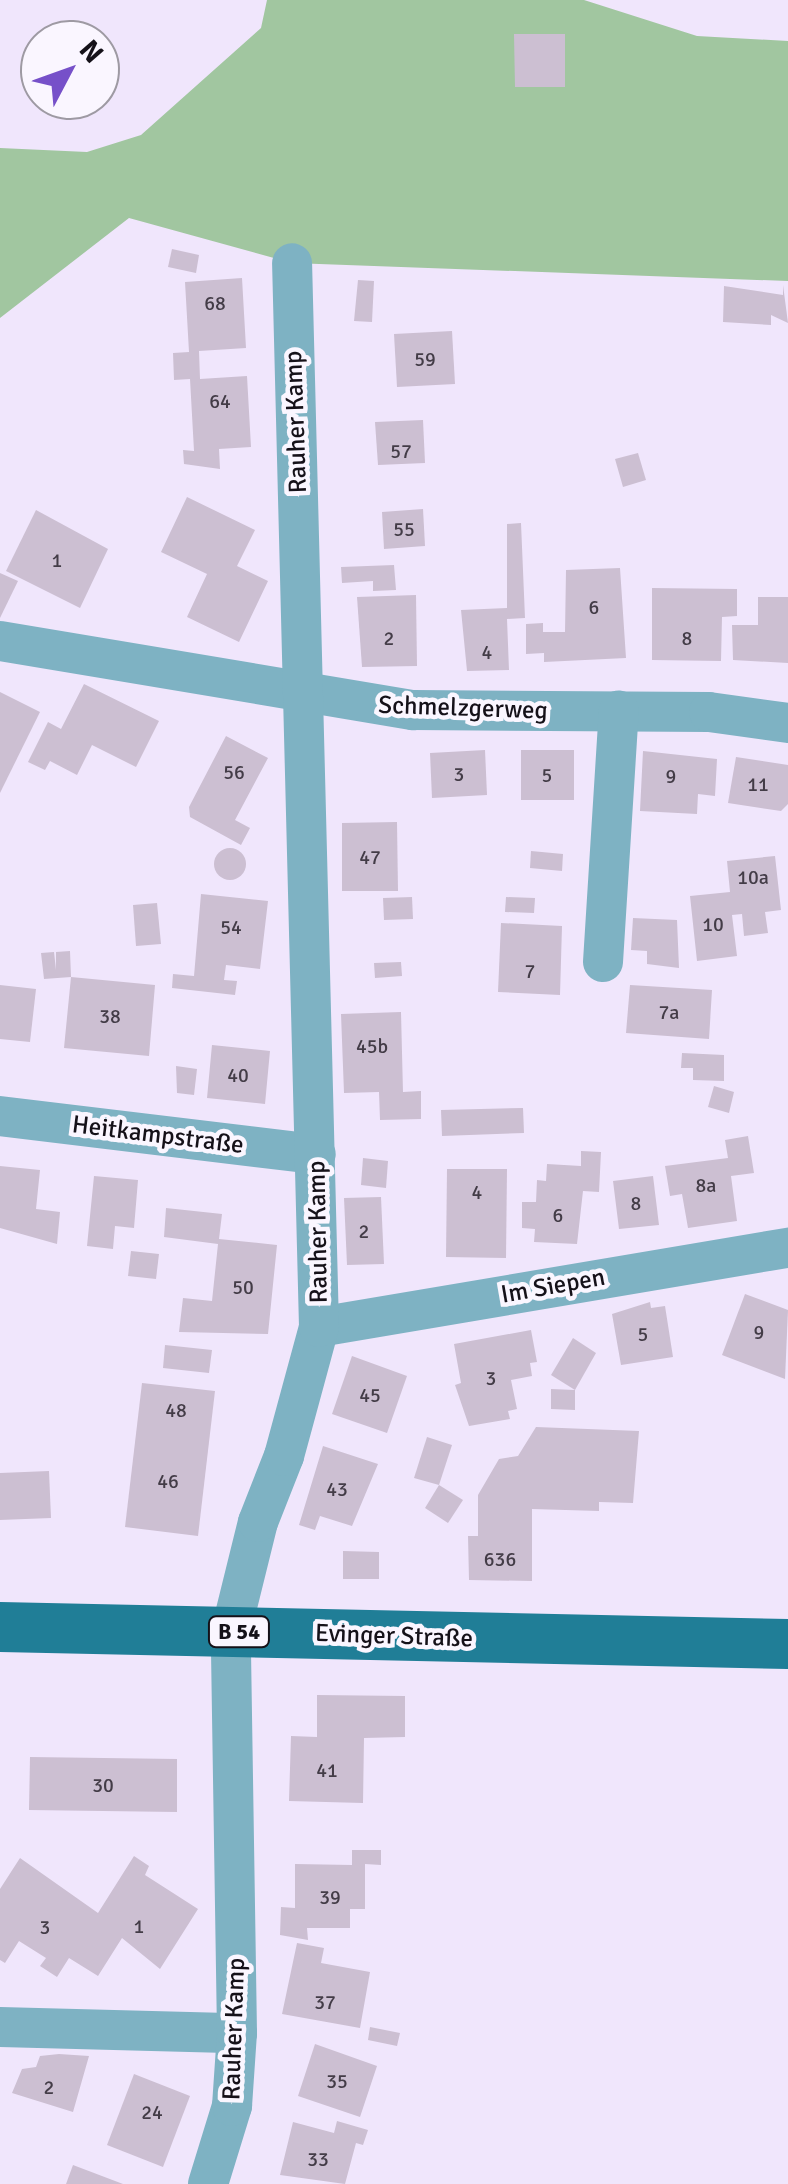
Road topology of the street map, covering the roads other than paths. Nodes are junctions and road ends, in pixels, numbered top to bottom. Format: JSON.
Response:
{"nodes":[{"id":1,"x":292,"y":263,"type":"dead end"},
{"id":2,"x":0,"y":641,"type":"edge"},
{"id":3,"x":307,"y":694,"type":"junction"},
{"id":4,"x":619,"y":710,"type":"junction"},
{"id":5,"x":788,"y":723,"type":"edge"},
{"id":6,"x":602,"y":962,"type":"dead end"},
{"id":7,"x":0,"y":1116,"type":"edge"},
{"id":8,"x":316,"y":1154,"type":"junction"},
{"id":9,"x":788,"y":1248,"type":"edge"},
{"id":10,"x":319,"y":1327,"type":"junction"},
{"id":11,"x":0,"y":1627,"type":"edge"},
{"id":12,"x":231,"y":1632,"type":"junction"},
{"id":13,"x":788,"y":1644,"type":"edge"},
{"id":14,"x":0,"y":2026,"type":"edge"},
{"id":15,"x":237,"y":2034,"type":"junction"},
{"id":16,"x":208,"y":2184,"type":"edge"}],
"edges":[{"from":1,"to":3,"type":"street","name":"Rauher Kamp"},
{"from":2,"to":3,"type":"street","name":"Schmelzgerweg"},
{"from":3,"to":4,"type":"street","name":"Schmelzgerweg"},
{"from":3,"to":8,"type":"street","name":"Rauher Kamp"},
{"from":4,"to":5,"type":"street","name":"Schmelzgerweg"},
{"from":4,"to":6,"type":"street"},
{"from":7,"to":8,"type":"street","name":"Heitkampstraße"},
{"from":8,"to":10,"type":"street","name":"Rauher Kamp"},
{"from":9,"to":10,"type":"street","name":"Im Siepen"},
{"from":10,"to":12,"type":"street","name":"Rauher Kamp"},
{"from":11,"to":12,"type":"main road","name":"Evinger Straße","number":"B 54"},
{"from":12,"to":13,"type":"main road","name":"Evinger Straße","number":"B 54"},
{"from":12,"to":15,"type":"street","name":"Rauher Kamp"},
{"from":14,"to":15,"type":"street"},
{"from":15,"to":16,"type":"street","name":"Rauher Kamp"}]}
